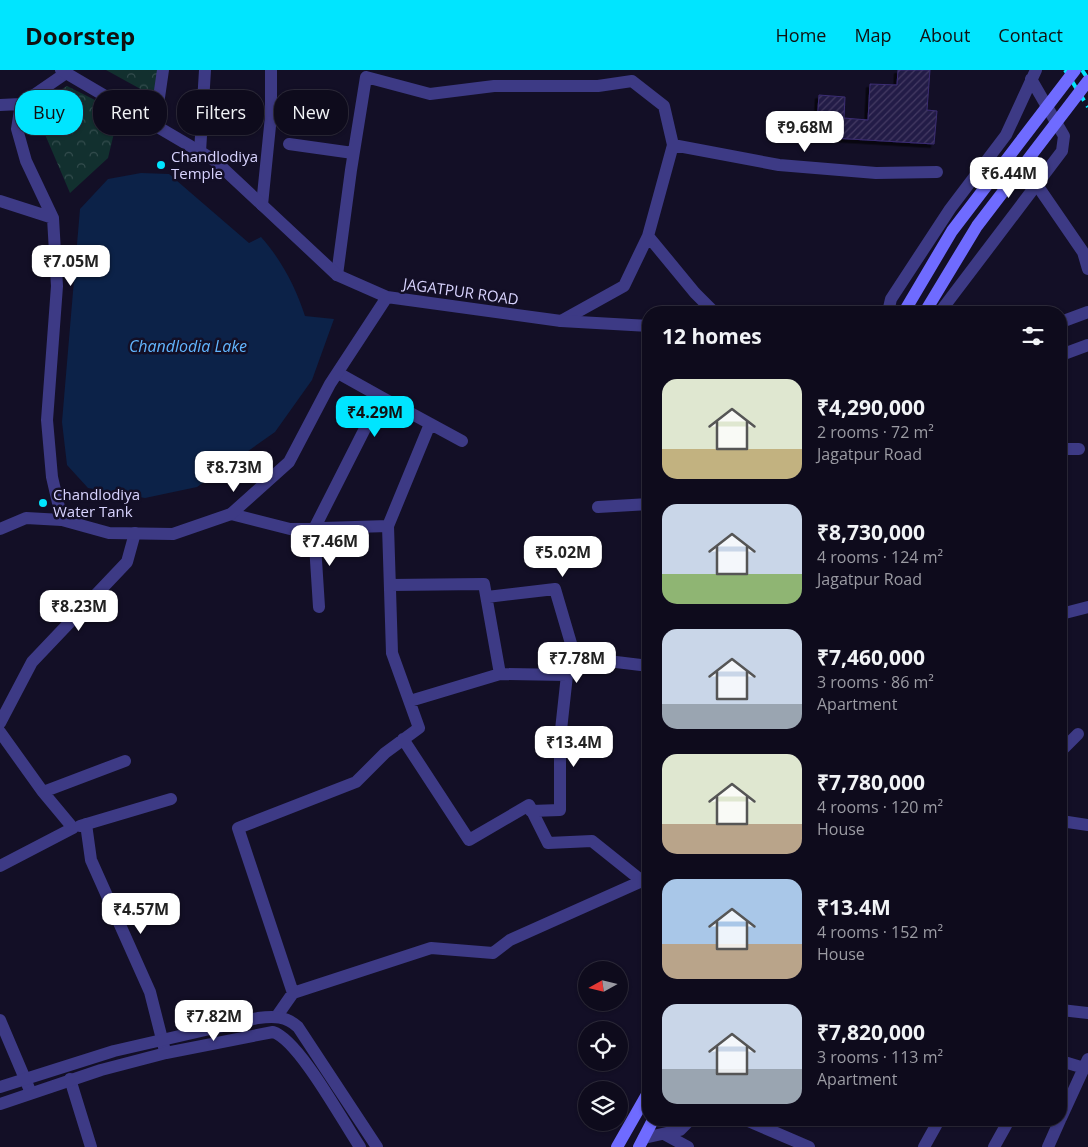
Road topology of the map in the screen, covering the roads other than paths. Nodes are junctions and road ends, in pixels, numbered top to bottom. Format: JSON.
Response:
{"nodes":[{"id":1,"x":163,"y":70,"type":"edge"},
{"id":2,"x":205,"y":70,"type":"edge"},
{"id":3,"x":272,"y":70,"type":"edge"},
{"id":4,"x":1075,"y":70,"type":"edge"},
{"id":5,"x":64,"y":72,"type":"edge"},
{"id":6,"x":366,"y":74,"type":"edge"},
{"id":7,"x":1033,"y":75,"type":"edge"},
{"id":8,"x":624,"y":76,"type":"edge"},
{"id":9,"x":1088,"y":81,"type":"edge"},
{"id":10,"x":40,"y":90,"type":"edge"},
{"id":11,"x":95,"y":90,"type":"edge"},
{"id":12,"x":160,"y":90,"type":"edge"},
{"id":13,"x":15,"y":104,"type":"edge"},
{"id":14,"x":0,"y":105,"type":"edge"},
{"id":15,"x":167,"y":133,"type":"edge"},
{"id":16,"x":19,"y":135,"type":"edge"},
{"id":17,"x":289,"y":144,"type":"dead end"},
{"id":18,"x":673,"y":145,"type":"junction"},
{"id":19,"x":200,"y":152,"type":"junction"},
{"id":20,"x":353,"y":153,"type":"junction"},
{"id":21,"x":937,"y":172,"type":"dead end"},
{"id":22,"x":1037,"y":185,"type":"junction"},
{"id":23,"x":0,"y":201,"type":"edge"},
{"id":24,"x":262,"y":205,"type":"junction"},
{"id":25,"x":53,"y":218,"type":"junction"},
{"id":26,"x":648,"y":236,"type":"junction"},
{"id":27,"x":1088,"y":269,"type":"edge"},
{"id":28,"x":337,"y":275,"type":"junction"},
{"id":29,"x":386,"y":297,"type":"junction"},
{"id":30,"x":708,"y":306,"type":"edge"},
{"id":31,"x":889,"y":306,"type":"edge"},
{"id":32,"x":908,"y":306,"type":"edge"},
{"id":33,"x":929,"y":306,"type":"edge"},
{"id":34,"x":945,"y":306,"type":"edge"},
{"id":35,"x":1088,"y":312,"type":"edge"},
{"id":36,"x":1067,"y":320,"type":"edge"},
{"id":37,"x":561,"y":321,"type":"junction"},
{"id":38,"x":642,"y":326,"type":"edge"},
{"id":39,"x":1088,"y":345,"type":"edge"},
{"id":40,"x":1067,"y":353,"type":"edge"},
{"id":41,"x":338,"y":373,"type":"junction"},
{"id":42,"x":381,"y":397,"type":"junction"},
{"id":43,"x":430,"y":424,"type":"junction"},
{"id":44,"x":462,"y":441,"type":"dead end"},
{"id":45,"x":1067,"y":449,"type":"edge"},
{"id":46,"x":1079,"y":449,"type":"dead end"},
{"id":47,"x":642,"y":504,"type":"edge"},
{"id":48,"x":598,"y":507,"type":"dead end"},
{"id":49,"x":231,"y":514,"type":"junction"},
{"id":50,"x":62,"y":520,"type":"junction"},
{"id":51,"x":388,"y":526,"type":"junction"},
{"id":52,"x":314,"y":528,"type":"junction"},
{"id":53,"x":0,"y":529,"type":"edge"},
{"id":54,"x":135,"y":533,"type":"junction"},
{"id":55,"x":390,"y":585,"type":"junction"},
{"id":56,"x":486,"y":597,"type":"junction"},
{"id":57,"x":1088,"y":606,"type":"edge"},
{"id":58,"x":319,"y":607,"type":"dead end"},
{"id":59,"x":1067,"y":612,"type":"edge"},
{"id":60,"x":575,"y":657,"type":"junction"},
{"id":61,"x":642,"y":665,"type":"edge"},
{"id":62,"x":500,"y":674,"type":"junction"},
{"id":63,"x":567,"y":675,"type":"junction"},
{"id":64,"x":410,"y":701,"type":"junction"},
{"id":65,"x":0,"y":723,"type":"edge"},
{"id":66,"x":0,"y":732,"type":"edge"},
{"id":67,"x":1078,"y":734,"type":"dead end"},
{"id":68,"x":404,"y":739,"type":"junction"},
{"id":69,"x":1067,"y":745,"type":"edge"},
{"id":70,"x":124,"y":761,"type":"dead end"},
{"id":71,"x":42,"y":792,"type":"junction"},
{"id":72,"x":171,"y":799,"type":"dead end"},
{"id":73,"x":532,"y":811,"type":"junction"},
{"id":74,"x":1067,"y":821,"type":"edge"},
{"id":75,"x":86,"y":824,"type":"junction"},
{"id":76,"x":1088,"y":825,"type":"edge"},
{"id":77,"x":73,"y":828,"type":"junction"},
{"id":78,"x":0,"y":866,"type":"edge"},
{"id":79,"x":642,"y":880,"type":"edge"},
{"id":80,"x":642,"y":883,"type":"edge"},
{"id":81,"x":293,"y":993,"type":"junction"},
{"id":82,"x":1067,"y":1011,"type":"edge"},
{"id":83,"x":1088,"y":1013,"type":"edge"},
{"id":84,"x":277,"y":1016,"type":"junction"},
{"id":85,"x":0,"y":1020,"type":"edge"},
{"id":86,"x":162,"y":1039,"type":"junction"},
{"id":87,"x":166,"y":1053,"type":"junction"},
{"id":88,"x":1067,"y":1062,"type":"edge"},
{"id":89,"x":1086,"y":1064,"type":"edge"},
{"id":90,"x":24,"y":1078,"type":"junction"},
{"id":91,"x":70,"y":1079,"type":"junction"},
{"id":92,"x":0,"y":1087,"type":"edge"},
{"id":93,"x":31,"y":1093,"type":"junction"},
{"id":94,"x":642,"y":1103,"type":"edge"},
{"id":95,"x":0,"y":1104,"type":"edge"},
{"id":96,"x":1067,"y":1106,"type":"edge"},
{"id":97,"x":649,"y":1126,"type":"edge"},
{"id":98,"x":684,"y":1126,"type":"edge"},
{"id":99,"x":760,"y":1126,"type":"edge"},
{"id":100,"x":936,"y":1126,"type":"edge"},
{"id":101,"x":1006,"y":1126,"type":"edge"},
{"id":102,"x":1058,"y":1126,"type":"edge"},
{"id":103,"x":664,"y":1134,"type":"junction"},
{"id":104,"x":642,"y":1142,"type":"edge"},
{"id":105,"x":91,"y":1147,"type":"edge"},
{"id":106,"x":360,"y":1147,"type":"edge"},
{"id":107,"x":377,"y":1147,"type":"edge"},
{"id":108,"x":617,"y":1147,"type":"edge"},
{"id":109,"x":688,"y":1147,"type":"edge"},
{"id":110,"x":809,"y":1147,"type":"edge"},
{"id":111,"x":924,"y":1147,"type":"edge"},
{"id":112,"x":994,"y":1147,"type":"edge"},
{"id":113,"x":1048,"y":1147,"type":"edge"}],
"edges":[{"from":1,"to":12,"type":"street"},
{"from":2,"to":19,"type":"street"},
{"from":3,"to":24,"type":"street"},
{"from":4,"to":32,"type":"main road","bridge":true},
{"from":5,"to":10,"type":"street"},
{"from":5,"to":11,"type":"street"},
{"from":6,"to":8,"type":"street"},
{"from":6,"to":20,"type":"street"},
{"from":7,"to":22,"type":"street"},
{"from":7,"to":31,"type":"street"},
{"from":8,"to":18,"type":"street"},
{"from":9,"to":33,"type":"main road","bridge":true},
{"from":13,"to":14,"type":"street"},
{"from":15,"to":19,"type":"street"},
{"from":16,"to":25,"type":"street"},
{"from":17,"to":20,"type":"street"},
{"from":18,"to":21,"type":"street"},
{"from":18,"to":26,"type":"street"},
{"from":19,"to":24,"type":"street"},
{"from":20,"to":28,"type":"street"},
{"from":22,"to":27,"type":"street"},
{"from":22,"to":34,"type":"street"},
{"from":23,"to":25,"type":"street"},
{"from":24,"to":28,"type":"street"},
{"from":25,"to":50,"type":"street"},
{"from":26,"to":30,"type":"street"},
{"from":26,"to":37,"type":"street"},
{"from":28,"to":29,"type":"street"},
{"from":29,"to":37,"type":"street","name":"JAGATPUR ROAD"},
{"from":29,"to":41,"type":"street","name":"JAGATPUR ROAD"},
{"from":35,"to":36,"type":"street"},
{"from":37,"to":38,"type":"street","name":"JAGATPUR ROAD"},
{"from":39,"to":40,"type":"street"},
{"from":41,"to":42,"type":"street"},
{"from":41,"to":49,"type":"street","name":"JAGATPUR ROAD"},
{"from":42,"to":43,"type":"street"},
{"from":42,"to":52,"type":"street"},
{"from":43,"to":44,"type":"street"},
{"from":43,"to":51,"type":"street"},
{"from":45,"to":46,"type":"street"},
{"from":47,"to":48,"type":"street"},
{"from":49,"to":52,"type":"street"},
{"from":49,"to":54,"type":"street","name":"JAGATPUR ROAD"},
{"from":50,"to":53,"type":"street","name":"JAGATPUR ROAD"},
{"from":50,"to":54,"type":"street","name":"JAGATPUR ROAD"},
{"from":51,"to":52,"type":"street"},
{"from":51,"to":55,"type":"street"},
{"from":52,"to":58,"type":"street"},
{"from":54,"to":65,"type":"street"},
{"from":55,"to":56,"type":"street"},
{"from":55,"to":64,"type":"street"},
{"from":56,"to":60,"type":"street"},
{"from":56,"to":62,"type":"street"},
{"from":57,"to":59,"type":"street"},
{"from":60,"to":61,"type":"street"},
{"from":60,"to":63,"type":"street"},
{"from":62,"to":63,"type":"street"},
{"from":62,"to":64,"type":"street"},
{"from":63,"to":73,"type":"street"},
{"from":64,"to":68,"type":"street"},
{"from":66,"to":71,"type":"street"},
{"from":67,"to":69,"type":"street"},
{"from":68,"to":73,"type":"street"},
{"from":68,"to":81,"type":"street"},
{"from":70,"to":71,"type":"street"},
{"from":71,"to":77,"type":"street"},
{"from":72,"to":75,"type":"street"},
{"from":73,"to":79,"type":"street"},
{"from":74,"to":76,"type":"street"},
{"from":75,"to":77,"type":"street"},
{"from":75,"to":86,"type":"street"},
{"from":77,"to":78,"type":"street"},
{"from":80,"to":81,"type":"street"},
{"from":81,"to":84,"type":"street"},
{"from":82,"to":83,"type":"street"},
{"from":84,"to":86,"type":"street"},
{"from":84,"to":107,"type":"street"},
{"from":85,"to":90,"type":"street"},
{"from":86,"to":87,"type":"street"},
{"from":86,"to":90,"type":"street"},
{"from":87,"to":91,"type":"street"},
{"from":87,"to":106,"type":"street"},
{"from":88,"to":89,"type":"street"},
{"from":89,"to":96,"type":"street"},
{"from":90,"to":92,"type":"street"},
{"from":90,"to":93,"type":"street"},
{"from":91,"to":93,"type":"street"},
{"from":91,"to":105,"type":"street"},
{"from":93,"to":95,"type":"street"},
{"from":94,"to":108,"type":"main road"},
{"from":97,"to":104,"type":"main road"},
{"from":98,"to":103,"type":"street"},
{"from":99,"to":110,"type":"street"},
{"from":100,"to":111,"type":"street"},
{"from":101,"to":112,"type":"street"},
{"from":102,"to":113,"type":"street"},
{"from":103,"to":104,"type":"street"},
{"from":103,"to":109,"type":"street"}]}
